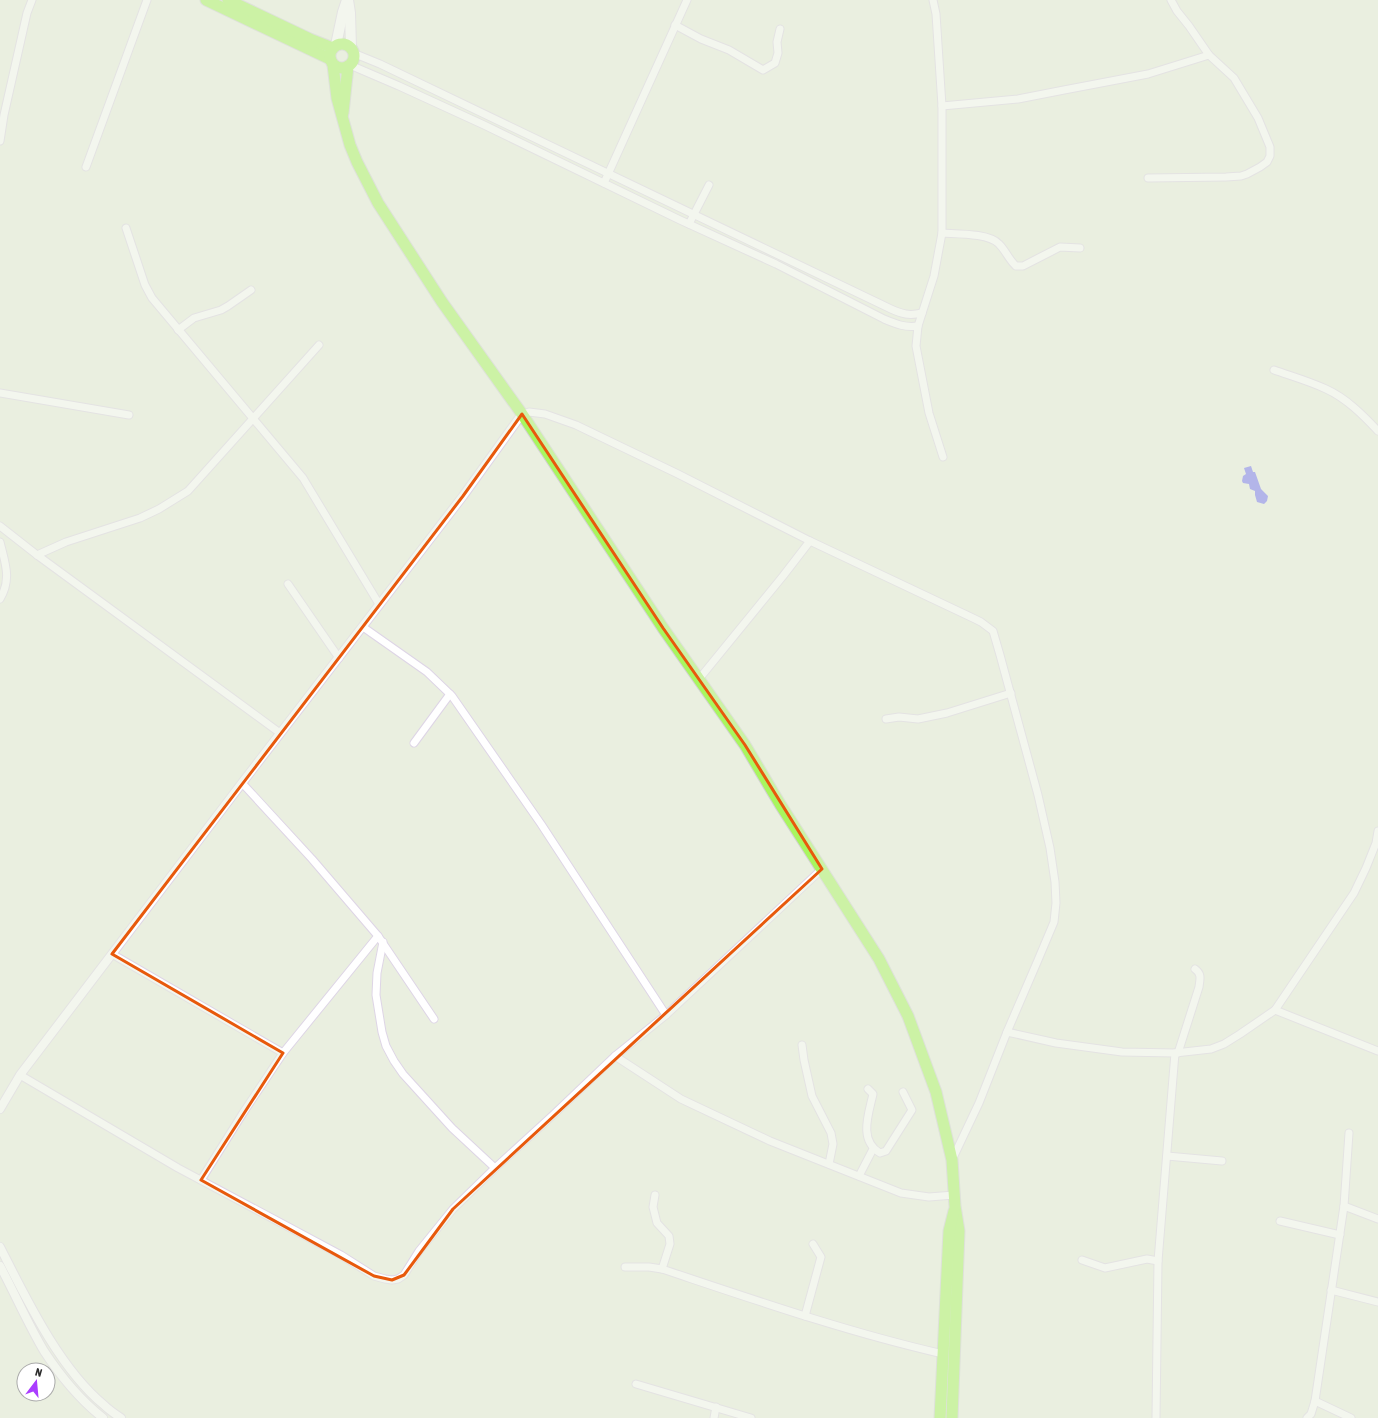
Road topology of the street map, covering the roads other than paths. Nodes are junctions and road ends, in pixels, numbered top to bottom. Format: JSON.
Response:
{"nodes":[{"id":1,"x":32,"y":0,"type":"edge"},
{"id":2,"x":147,"y":0,"type":"edge"},
{"id":3,"x":206,"y":0,"type":"edge"},
{"id":4,"x":228,"y":0,"type":"edge"},
{"id":5,"x":348,"y":0,"type":"edge"},
{"id":6,"x":687,"y":0,"type":"edge"},
{"id":7,"x":933,"y":0,"type":"edge"},
{"id":8,"x":1171,"y":0,"type":"edge"},
{"id":9,"x":675,"y":25,"type":"junction"},
{"id":10,"x":780,"y":29,"type":"dead end"},
{"id":11,"x":352,"y":50,"type":"junction"},
{"id":12,"x":333,"y":54,"type":"junction"},
{"id":13,"x":1210,"y":55,"type":"junction"},
{"id":14,"x":349,"y":65,"type":"junction"},
{"id":15,"x":942,"y":106,"type":"junction"},
{"id":16,"x":342,"y":119,"type":"junction"},
{"id":17,"x":0,"y":141,"type":"edge"},
{"id":18,"x":86,"y":167,"type":"dead end"},
{"id":19,"x":609,"y":173,"type":"junction"},
{"id":20,"x":1148,"y":178,"type":"dead end"},
{"id":21,"x":604,"y":183,"type":"junction"},
{"id":22,"x":709,"y":185,"type":"dead end"},
{"id":23,"x":664,"y":200,"type":"junction"},
{"id":24,"x":659,"y":210,"type":"junction"},
{"id":25,"x":694,"y":214,"type":"junction"},
{"id":26,"x":690,"y":224,"type":"junction"},
{"id":27,"x":126,"y":228,"type":"dead end"},
{"id":28,"x":942,"y":233,"type":"junction"},
{"id":29,"x":1080,"y":248,"type":"dead end"},
{"id":30,"x":800,"y":265,"type":"junction"},
{"id":31,"x":796,"y":274,"type":"junction"},
{"id":32,"x":251,"y":290,"type":"dead end"},
{"id":33,"x":922,"y":312,"type":"junction"},
{"id":34,"x":918,"y":326,"type":"junction"},
{"id":35,"x":178,"y":330,"type":"junction"},
{"id":36,"x":319,"y":346,"type":"dead end"},
{"id":37,"x":1274,"y":370,"type":"dead end"},
{"id":38,"x":0,"y":392,"type":"edge"},
{"id":39,"x":522,"y":414,"type":"junction"},
{"id":40,"x":128,"y":415,"type":"dead end"},
{"id":41,"x":253,"y":418,"type":"junction"},
{"id":42,"x":1378,"y":431,"type":"edge"},
{"id":43,"x":943,"y":457,"type":"dead end"},
{"id":44,"x":0,"y":526,"type":"edge"},
{"id":45,"x":810,"y":541,"type":"junction"},
{"id":46,"x":0,"y":542,"type":"edge"},
{"id":47,"x":37,"y":555,"type":"junction"},
{"id":48,"x":288,"y":584,"type":"dead end"},
{"id":49,"x":0,"y":599,"type":"edge"},
{"id":50,"x":379,"y":604,"type":"junction"},
{"id":51,"x":363,"y":627,"type":"junction"},
{"id":52,"x":340,"y":658,"type":"junction"},
{"id":53,"x":699,"y":679,"type":"junction"},
{"id":54,"x":1010,"y":693,"type":"junction"},
{"id":55,"x":450,"y":694,"type":"junction"},
{"id":56,"x":886,"y":719,"type":"dead end"},
{"id":57,"x":280,"y":733,"type":"junction"},
{"id":58,"x":414,"y":743,"type":"dead end"},
{"id":59,"x":242,"y":783,"type":"junction"},
{"id":60,"x":1378,"y":832,"type":"edge"},
{"id":61,"x":822,"y":869,"type":"junction"},
{"id":62,"x":381,"y":939,"type":"junction"},
{"id":63,"x":112,"y":954,"type":"junction"},
{"id":64,"x":1196,"y":969,"type":"dead end"},
{"id":65,"x":1275,"y":1010,"type":"junction"},
{"id":66,"x":666,"y":1015,"type":"junction"},
{"id":67,"x":434,"y":1019,"type":"dead end"},
{"id":68,"x":1007,"y":1032,"type":"junction"},
{"id":69,"x":802,"y":1045,"type":"dead end"},
{"id":70,"x":1378,"y":1051,"type":"edge"},
{"id":71,"x":283,"y":1053,"type":"junction"},
{"id":72,"x":1176,"y":1053,"type":"junction"},
{"id":73,"x":615,"y":1056,"type":"junction"},
{"id":74,"x":20,"y":1075,"type":"junction"},
{"id":75,"x":868,"y":1089,"type":"dead end"},
{"id":76,"x":903,"y":1092,"type":"dead end"},
{"id":77,"x":0,"y":1108,"type":"edge"},
{"id":78,"x":1349,"y":1133,"type":"dead end"},
{"id":79,"x":873,"y":1148,"type":"junction"},
{"id":80,"x":1167,"y":1156,"type":"junction"},
{"id":81,"x":952,"y":1160,"type":"junction"},
{"id":82,"x":1222,"y":1161,"type":"dead end"},
{"id":83,"x":829,"y":1164,"type":"junction"},
{"id":84,"x":495,"y":1168,"type":"junction"},
{"id":85,"x":859,"y":1176,"type":"junction"},
{"id":86,"x":201,"y":1180,"type":"junction"},
{"id":87,"x":655,"y":1195,"type":"dead end"},
{"id":88,"x":954,"y":1195,"type":"junction"},
{"id":89,"x":955,"y":1206,"type":"junction"},
{"id":90,"x":1344,"y":1206,"type":"junction"},
{"id":91,"x":1378,"y":1220,"type":"edge"},
{"id":92,"x":1280,"y":1221,"type":"dead end"},
{"id":93,"x":1340,"y":1235,"type":"junction"},
{"id":94,"x":813,"y":1244,"type":"dead end"},
{"id":95,"x":0,"y":1247,"type":"edge"},
{"id":96,"x":1082,"y":1260,"type":"dead end"},
{"id":97,"x":1158,"y":1261,"type":"junction"},
{"id":98,"x":0,"y":1266,"type":"edge"},
{"id":99,"x":625,"y":1267,"type":"dead end"},
{"id":100,"x":662,"y":1269,"type":"junction"},
{"id":101,"x":1331,"y":1290,"type":"junction"},
{"id":102,"x":1378,"y":1302,"type":"edge"},
{"id":103,"x":805,"y":1316,"type":"junction"},
{"id":104,"x":942,"y":1354,"type":"junction"},
{"id":105,"x":636,"y":1384,"type":"dead end"},
{"id":106,"x":1315,"y":1401,"type":"junction"},
{"id":107,"x":716,"y":1407,"type":"junction"},
{"id":108,"x":103,"y":1418,"type":"edge"},
{"id":109,"x":121,"y":1418,"type":"edge"},
{"id":110,"x":714,"y":1418,"type":"edge"},
{"id":111,"x":751,"y":1418,"type":"edge"},
{"id":112,"x":940,"y":1418,"type":"edge"},
{"id":113,"x":952,"y":1418,"type":"edge"},
{"id":114,"x":1156,"y":1418,"type":"edge"},
{"id":115,"x":1307,"y":1418,"type":"edge"},
{"id":116,"x":1350,"y":1418,"type":"edge"}],
"edges":[{"from":1,"to":17,"type":"street"},
{"from":2,"to":18,"type":"street"},
{"from":3,"to":12,"type":"main road"},
{"from":4,"to":12,"type":"main road"},
{"from":5,"to":11,"type":"main road"},
{"from":5,"to":12,"type":"main road"},
{"from":6,"to":9,"type":"street"},
{"from":7,"to":15,"type":"street"},
{"from":8,"to":13,"type":"street"},
{"from":9,"to":10,"type":"street"},
{"from":9,"to":19,"type":"street"},
{"from":11,"to":12,"type":"main road"},
{"from":11,"to":14,"type":"main road"},
{"from":11,"to":19,"type":"street"},
{"from":12,"to":14,"type":"main road"},
{"from":12,"to":16,"type":"main road"},
{"from":13,"to":15,"type":"street"},
{"from":13,"to":20,"type":"street"},
{"from":14,"to":16,"type":"main road"},
{"from":14,"to":21,"type":"street"},
{"from":15,"to":28,"type":"street"},
{"from":16,"to":39,"type":"main road"},
{"from":19,"to":21,"type":"street"},
{"from":19,"to":23,"type":"street"},
{"from":21,"to":24,"type":"street"},
{"from":22,"to":25,"type":"street"},
{"from":23,"to":24,"type":"street"},
{"from":23,"to":25,"type":"street"},
{"from":24,"to":26,"type":"street"},
{"from":25,"to":26,"type":"street"},
{"from":25,"to":30,"type":"street"},
{"from":26,"to":31,"type":"street"},
{"from":27,"to":35,"type":"street"},
{"from":28,"to":29,"type":"street"},
{"from":28,"to":33,"type":"street"},
{"from":30,"to":31,"type":"street"},
{"from":30,"to":33,"type":"street"},
{"from":31,"to":34,"type":"street"},
{"from":32,"to":35,"type":"street"},
{"from":33,"to":34,"type":"street"},
{"from":34,"to":43,"type":"street"},
{"from":35,"to":41,"type":"street"},
{"from":36,"to":41,"type":"street"},
{"from":37,"to":42,"type":"street"},
{"from":38,"to":40,"type":"street"},
{"from":39,"to":45,"type":"street"},
{"from":39,"to":50,"type":"street"},
{"from":39,"to":53,"type":"main road"},
{"from":41,"to":47,"type":"street"},
{"from":41,"to":50,"type":"street"},
{"from":44,"to":47,"type":"street"},
{"from":45,"to":53,"type":"street"},
{"from":45,"to":54,"type":"street"},
{"from":46,"to":49,"type":"street"},
{"from":47,"to":57,"type":"street"},
{"from":48,"to":52,"type":"street"},
{"from":50,"to":51,"type":"street"},
{"from":51,"to":52,"type":"street"},
{"from":51,"to":55,"type":"street"},
{"from":52,"to":57,"type":"street"},
{"from":53,"to":61,"type":"main road"},
{"from":54,"to":56,"type":"street"},
{"from":54,"to":68,"type":"street"},
{"from":55,"to":58,"type":"street"},
{"from":55,"to":66,"type":"street"},
{"from":57,"to":59,"type":"street"},
{"from":59,"to":62,"type":"street"},
{"from":59,"to":63,"type":"street"},
{"from":60,"to":65,"type":"street"},
{"from":61,"to":66,"type":"street"},
{"from":61,"to":81,"type":"main road"},
{"from":62,"to":67,"type":"street"},
{"from":62,"to":71,"type":"street"},
{"from":62,"to":84,"type":"street"},
{"from":63,"to":71,"type":"street"},
{"from":63,"to":74,"type":"street"},
{"from":64,"to":72,"type":"street"},
{"from":65,"to":70,"type":"street"},
{"from":65,"to":72,"type":"street"},
{"from":66,"to":73,"type":"street"},
{"from":68,"to":72,"type":"street"},
{"from":68,"to":81,"type":"street"},
{"from":69,"to":83,"type":"street"},
{"from":71,"to":86,"type":"street"},
{"from":72,"to":80,"type":"street"},
{"from":73,"to":83,"type":"street"},
{"from":73,"to":84,"type":"street"},
{"from":74,"to":77,"type":"street"},
{"from":74,"to":86,"type":"street"},
{"from":75,"to":79,"type":"street"},
{"from":76,"to":79,"type":"street"},
{"from":78,"to":90,"type":"street"},
{"from":79,"to":85,"type":"street"},
{"from":80,"to":82,"type":"street"},
{"from":80,"to":97,"type":"street"},
{"from":81,"to":88,"type":"main road"},
{"from":83,"to":85,"type":"street"},
{"from":84,"to":86,"type":"street"},
{"from":85,"to":88,"type":"street"},
{"from":87,"to":100,"type":"street"},
{"from":88,"to":89,"type":"main road"},
{"from":89,"to":104,"type":"main road"},
{"from":89,"to":113,"type":"main road"},
{"from":90,"to":91,"type":"street"},
{"from":90,"to":93,"type":"street"},
{"from":92,"to":93,"type":"street"},
{"from":93,"to":101,"type":"street"},
{"from":94,"to":103,"type":"street"},
{"from":95,"to":109,"type":"street"},
{"from":96,"to":97,"type":"street"},
{"from":97,"to":114,"type":"street"},
{"from":98,"to":108,"type":"street"},
{"from":99,"to":100,"type":"street"},
{"from":100,"to":103,"type":"street"},
{"from":101,"to":102,"type":"street"},
{"from":101,"to":106,"type":"street"},
{"from":103,"to":104,"type":"street"},
{"from":104,"to":112,"type":"main road"},
{"from":105,"to":107,"type":"street"},
{"from":106,"to":115,"type":"street"},
{"from":106,"to":116,"type":"street"},
{"from":107,"to":110,"type":"street"},
{"from":107,"to":111,"type":"street"}]}
